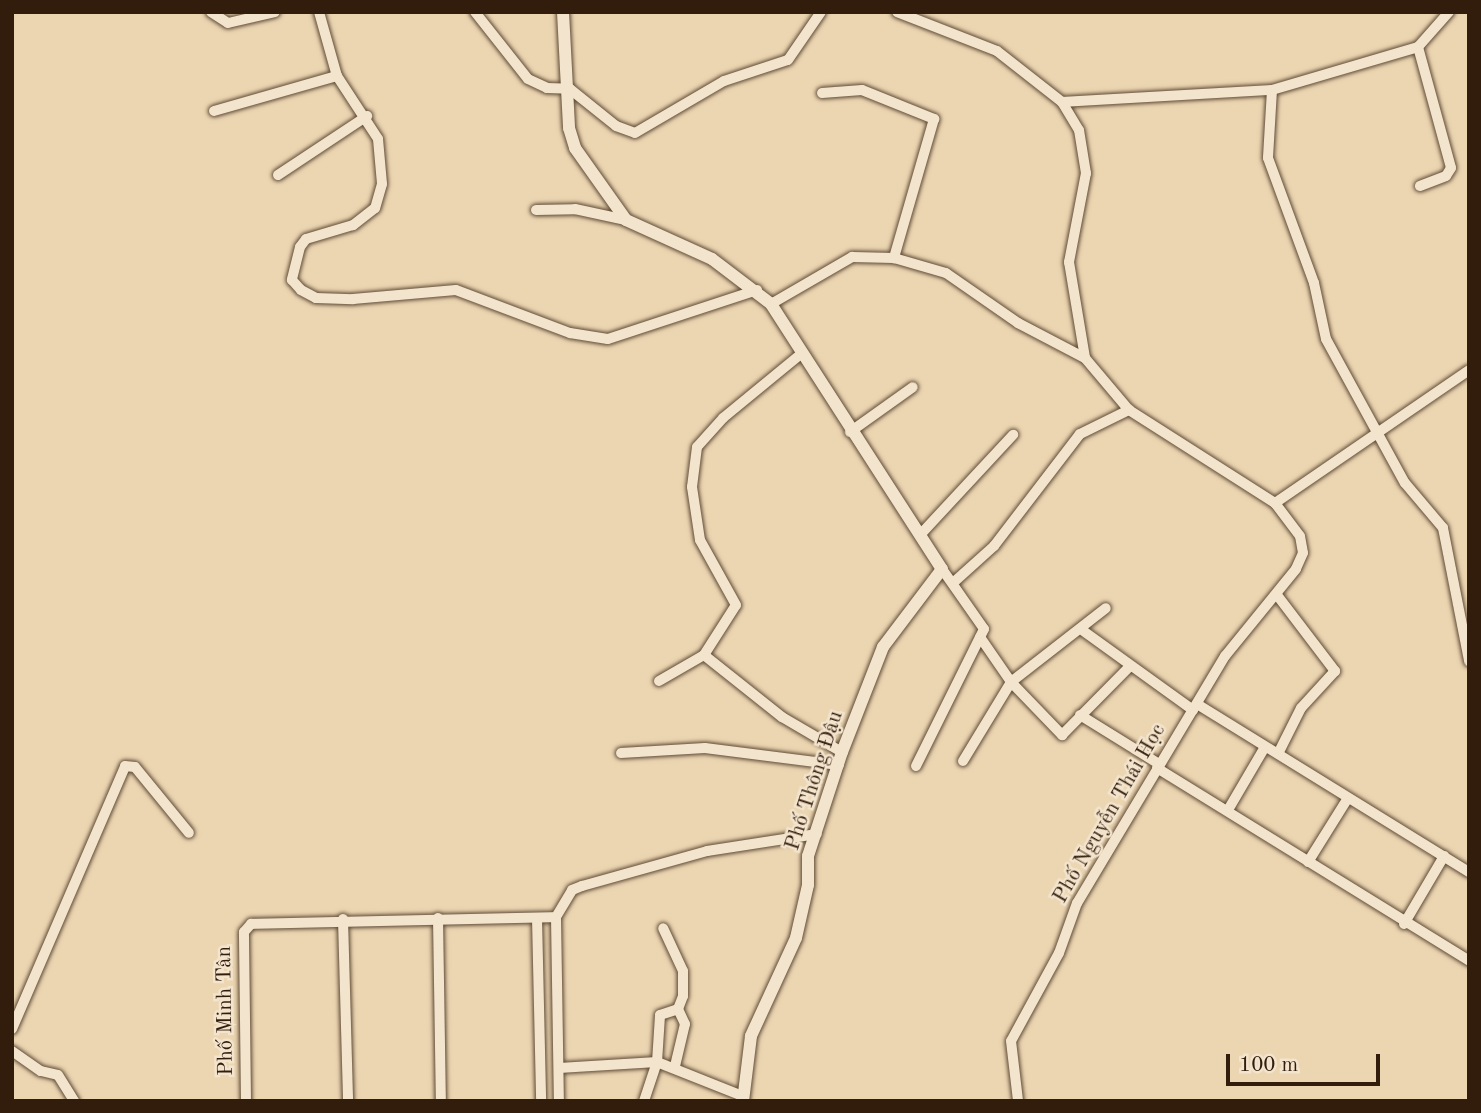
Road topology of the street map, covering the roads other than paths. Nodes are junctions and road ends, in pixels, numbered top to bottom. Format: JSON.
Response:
{"nodes":[{"id":1,"x":211,"y":12,"type":"edge"},
{"id":2,"x":275,"y":12,"type":"edge"},
{"id":3,"x":319,"y":12,"type":"edge"},
{"id":4,"x":475,"y":12,"type":"edge"},
{"id":5,"x":563,"y":12,"type":"edge"},
{"id":6,"x":821,"y":12,"type":"edge"},
{"id":7,"x":897,"y":12,"type":"edge"},
{"id":8,"x":1449,"y":12,"type":"edge"},
{"id":9,"x":1418,"y":47,"type":"junction"},
{"id":10,"x":337,"y":76,"type":"junction"},
{"id":11,"x":570,"y":89,"type":"junction"},
{"id":12,"x":1272,"y":90,"type":"junction"},
{"id":13,"x":822,"y":93,"type":"dead end"},
{"id":14,"x":1062,"y":102,"type":"junction"},
{"id":15,"x":214,"y":111,"type":"dead end"},
{"id":16,"x":367,"y":116,"type":"junction"},
{"id":17,"x":278,"y":175,"type":"dead end"},
{"id":18,"x":1420,"y":186,"type":"dead end"},
{"id":19,"x":536,"y":210,"type":"dead end"},
{"id":20,"x":626,"y":220,"type":"junction"},
{"id":21,"x":894,"y":258,"type":"junction"},
{"id":22,"x":757,"y":290,"type":"junction"},
{"id":23,"x":771,"y":303,"type":"junction"},
{"id":24,"x":802,"y":353,"type":"junction"},
{"id":25,"x":1084,"y":358,"type":"junction"},
{"id":26,"x":1469,"y":370,"type":"edge"},
{"id":27,"x":914,"y":387,"type":"dead end"},
{"id":28,"x":1129,"y":410,"type":"junction"},
{"id":29,"x":1379,"y":428,"type":"junction"},
{"id":30,"x":850,"y":432,"type":"junction"},
{"id":31,"x":1013,"y":435,"type":"dead end"},
{"id":32,"x":1275,"y":503,"type":"junction"},
{"id":33,"x":920,"y":535,"type":"junction"},
{"id":34,"x":942,"y":569,"type":"junction"},
{"id":35,"x":954,"y":582,"type":"junction"},
{"id":36,"x":1277,"y":594,"type":"junction"},
{"id":37,"x":1106,"y":608,"type":"dead end"},
{"id":38,"x":1082,"y":630,"type":"junction"},
{"id":39,"x":980,"y":637,"type":"junction"},
{"id":40,"x":704,"y":655,"type":"junction"},
{"id":41,"x":1469,"y":662,"type":"edge"},
{"id":42,"x":1130,"y":666,"type":"junction"},
{"id":43,"x":660,"y":681,"type":"dead end"},
{"id":44,"x":1011,"y":682,"type":"junction"},
{"id":45,"x":1195,"y":707,"type":"junction"},
{"id":46,"x":1080,"y":715,"type":"junction"},
{"id":47,"x":1265,"y":747,"type":"junction"},
{"id":48,"x":842,"y":752,"type":"junction"},
{"id":49,"x":621,"y":753,"type":"dead end"},
{"id":50,"x":1278,"y":754,"type":"junction"},
{"id":51,"x":963,"y":761,"type":"dead end"},
{"id":52,"x":839,"y":765,"type":"junction"},
{"id":53,"x":916,"y":766,"type":"dead end"},
{"id":54,"x":1158,"y":766,"type":"junction"},
{"id":55,"x":1348,"y":798,"type":"junction"},
{"id":56,"x":1227,"y":810,"type":"junction"},
{"id":57,"x":189,"y":834,"type":"dead end"},
{"id":58,"x":817,"y":834,"type":"junction"},
{"id":59,"x":1444,"y":856,"type":"junction"},
{"id":60,"x":1308,"y":862,"type":"junction"},
{"id":61,"x":1469,"y":872,"type":"edge"},
{"id":62,"x":556,"y":917,"type":"junction"},
{"id":63,"x":439,"y":918,"type":"junction"},
{"id":64,"x":537,"y":918,"type":"junction"},
{"id":65,"x":342,"y":919,"type":"junction"},
{"id":66,"x":1404,"y":924,"type":"junction"},
{"id":67,"x":663,"y":928,"type":"dead end"},
{"id":68,"x":1469,"y":961,"type":"edge"},
{"id":69,"x":678,"y":1009,"type":"junction"},
{"id":70,"x":12,"y":1029,"type":"edge"},
{"id":71,"x":12,"y":1051,"type":"edge"},
{"id":72,"x":657,"y":1062,"type":"junction"},
{"id":73,"x":676,"y":1066,"type":"junction"},
{"id":74,"x":559,"y":1068,"type":"junction"},
{"id":75,"x":741,"y":1098,"type":"edge"},
{"id":76,"x":74,"y":1101,"type":"edge"},
{"id":77,"x":246,"y":1101,"type":"edge"},
{"id":78,"x":348,"y":1101,"type":"edge"},
{"id":79,"x":441,"y":1101,"type":"edge"},
{"id":80,"x":541,"y":1101,"type":"edge"},
{"id":81,"x":559,"y":1101,"type":"edge"},
{"id":82,"x":644,"y":1101,"type":"edge"},
{"id":83,"x":1017,"y":1101,"type":"edge"}],
"edges":[{"from":1,"to":2,"type":"street"},
{"from":3,"to":10,"type":"street"},
{"from":4,"to":11,"type":"street"},
{"from":5,"to":11,"type":"street"},
{"from":6,"to":11,"type":"street"},
{"from":7,"to":14,"type":"street"},
{"from":8,"to":9,"type":"street"},
{"from":9,"to":12,"type":"street"},
{"from":9,"to":18,"type":"street"},
{"from":10,"to":15,"type":"street"},
{"from":10,"to":16,"type":"street"},
{"from":11,"to":20,"type":"street"},
{"from":12,"to":14,"type":"street"},
{"from":12,"to":29,"type":"street"},
{"from":13,"to":21,"type":"street"},
{"from":14,"to":25,"type":"street"},
{"from":16,"to":17,"type":"street"},
{"from":16,"to":22,"type":"street"},
{"from":19,"to":20,"type":"street"},
{"from":20,"to":22,"type":"street"},
{"from":21,"to":23,"type":"street"},
{"from":21,"to":25,"type":"street"},
{"from":22,"to":23,"type":"street"},
{"from":23,"to":24,"type":"street"},
{"from":24,"to":30,"type":"street"},
{"from":24,"to":40,"type":"street"},
{"from":25,"to":28,"type":"street"},
{"from":26,"to":29,"type":"street"},
{"from":27,"to":30,"type":"street"},
{"from":28,"to":32,"type":"street"},
{"from":28,"to":35,"type":"street"},
{"from":29,"to":32,"type":"street"},
{"from":29,"to":41,"type":"street"},
{"from":30,"to":33,"type":"street"},
{"from":31,"to":33,"type":"street"},
{"from":32,"to":36,"type":"street","name":"Phố Nguyễn Thái Học"},
{"from":33,"to":34,"type":"street"},
{"from":34,"to":35,"type":"street"},
{"from":34,"to":48,"type":"street","name":"Phố Thông Đậu"},
{"from":35,"to":39,"type":"street"},
{"from":36,"to":45,"type":"street","name":"Phố Nguyễn Thái Học"},
{"from":36,"to":50,"type":"street"},
{"from":37,"to":38,"type":"street"},
{"from":38,"to":42,"type":"street"},
{"from":38,"to":44,"type":"street"},
{"from":39,"to":44,"type":"street"},
{"from":39,"to":53,"type":"street"},
{"from":40,"to":43,"type":"street"},
{"from":40,"to":48,"type":"street"},
{"from":42,"to":45,"type":"street"},
{"from":42,"to":46,"type":"street"},
{"from":44,"to":46,"type":"street"},
{"from":44,"to":51,"type":"street"},
{"from":45,"to":47,"type":"street"},
{"from":45,"to":54,"type":"street","name":"Phố Nguyễn Thái Học"},
{"from":46,"to":54,"type":"street"},
{"from":47,"to":50,"type":"street"},
{"from":47,"to":56,"type":"street"},
{"from":48,"to":52,"type":"street","name":"Phố Thông Đậu"},
{"from":49,"to":52,"type":"street"},
{"from":50,"to":55,"type":"street"},
{"from":52,"to":58,"type":"street","name":"Phố Thông Đậu"},
{"from":54,"to":56,"type":"street"},
{"from":54,"to":83,"type":"street","name":"Phố Nguyễn Thái Học"},
{"from":55,"to":59,"type":"street"},
{"from":55,"to":60,"type":"street"},
{"from":56,"to":60,"type":"street"},
{"from":57,"to":70,"type":"street"},
{"from":58,"to":62,"type":"street"},
{"from":58,"to":75,"type":"street","name":"Phố Thông Đậu"},
{"from":59,"to":61,"type":"street"},
{"from":59,"to":66,"type":"street"},
{"from":60,"to":66,"type":"street"},
{"from":62,"to":64,"type":"street"},
{"from":62,"to":74,"type":"street"},
{"from":63,"to":64,"type":"street"},
{"from":63,"to":65,"type":"street"},
{"from":63,"to":79,"type":"street"},
{"from":64,"to":80,"type":"street"},
{"from":65,"to":77,"type":"street","name":"Phố Minh Tân"},
{"from":65,"to":78,"type":"street"},
{"from":66,"to":68,"type":"street"},
{"from":67,"to":69,"type":"street"},
{"from":69,"to":72,"type":"street"},
{"from":69,"to":73,"type":"street"},
{"from":71,"to":76,"type":"street"},
{"from":72,"to":73,"type":"street"},
{"from":72,"to":74,"type":"street"},
{"from":72,"to":82,"type":"street"},
{"from":73,"to":75,"type":"street"},
{"from":74,"to":81,"type":"street"}]}
